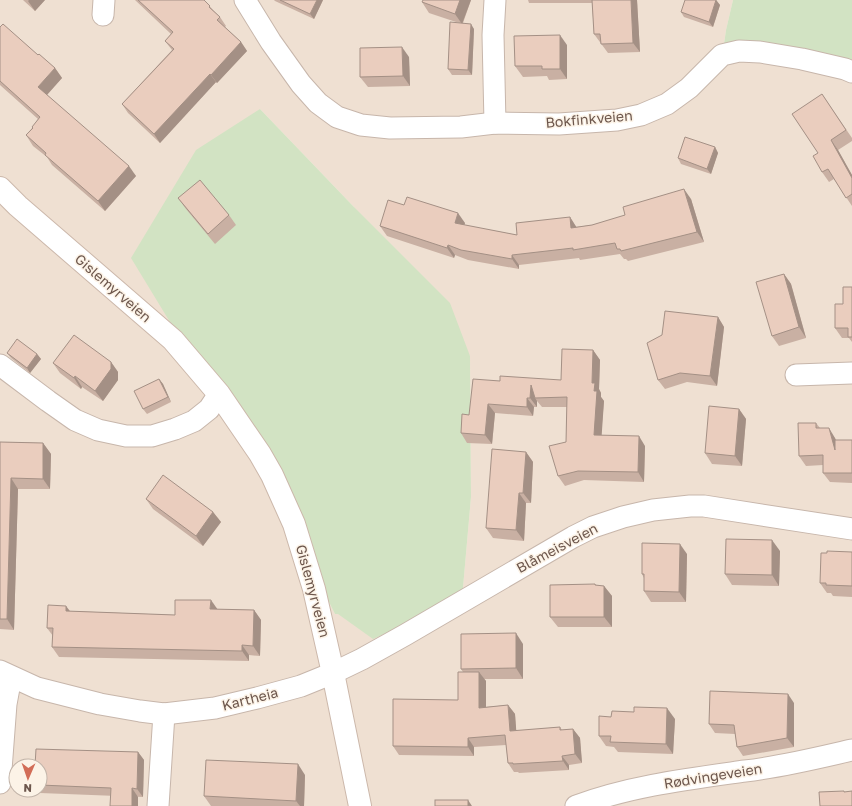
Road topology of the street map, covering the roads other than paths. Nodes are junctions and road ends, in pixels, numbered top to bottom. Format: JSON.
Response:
{"nodes":[{"id":1,"x":245,"y":0,"type":"edge"},
{"id":2,"x":495,"y":0,"type":"edge"},
{"id":3,"x":852,"y":72,"type":"edge"},
{"id":4,"x":495,"y":123,"type":"junction"},
{"id":5,"x":0,"y":188,"type":"edge"},
{"id":6,"x":0,"y":365,"type":"edge"},
{"id":7,"x":852,"y":373,"type":"edge"},
{"id":8,"x":796,"y":375,"type":"dead end"},
{"id":9,"x":219,"y":394,"type":"junction"},
{"id":10,"x":852,"y":529,"type":"edge"},
{"id":11,"x":333,"y":673,"type":"junction"},
{"id":12,"x":6,"y":674,"type":"edge"},
{"id":13,"x":164,"y":714,"type":"junction"},
{"id":14,"x":852,"y":750,"type":"edge"},
{"id":15,"x":0,"y":783,"type":"edge"},
{"id":16,"x":158,"y":806,"type":"edge"},
{"id":17,"x":360,"y":806,"type":"edge"},
{"id":18,"x":576,"y":806,"type":"edge"}],
"edges":[{"from":1,"to":4,"type":"street","name":"Bokfinkveien"},
{"from":2,"to":4,"type":"street"},
{"from":3,"to":4,"type":"street","name":"Bokfinkveien"},
{"from":5,"to":9,"type":"street","name":"Gislemyrveien"},
{"from":6,"to":9,"type":"street"},
{"from":7,"to":8,"type":"street"},
{"from":9,"to":11,"type":"street","name":"Gislemyrveien"},
{"from":10,"to":11,"type":"street","name":"Blåmeisveien"},
{"from":11,"to":13,"type":"street","name":"Kartheia"},
{"from":11,"to":17,"type":"street","name":"Gislemyrveien"},
{"from":12,"to":13,"type":"street","name":"Kartheia"},
{"from":12,"to":15,"type":"street","name":"Kartheia"},
{"from":13,"to":16,"type":"street"},
{"from":14,"to":18,"type":"street","name":"Rødvingeveien"}]}
